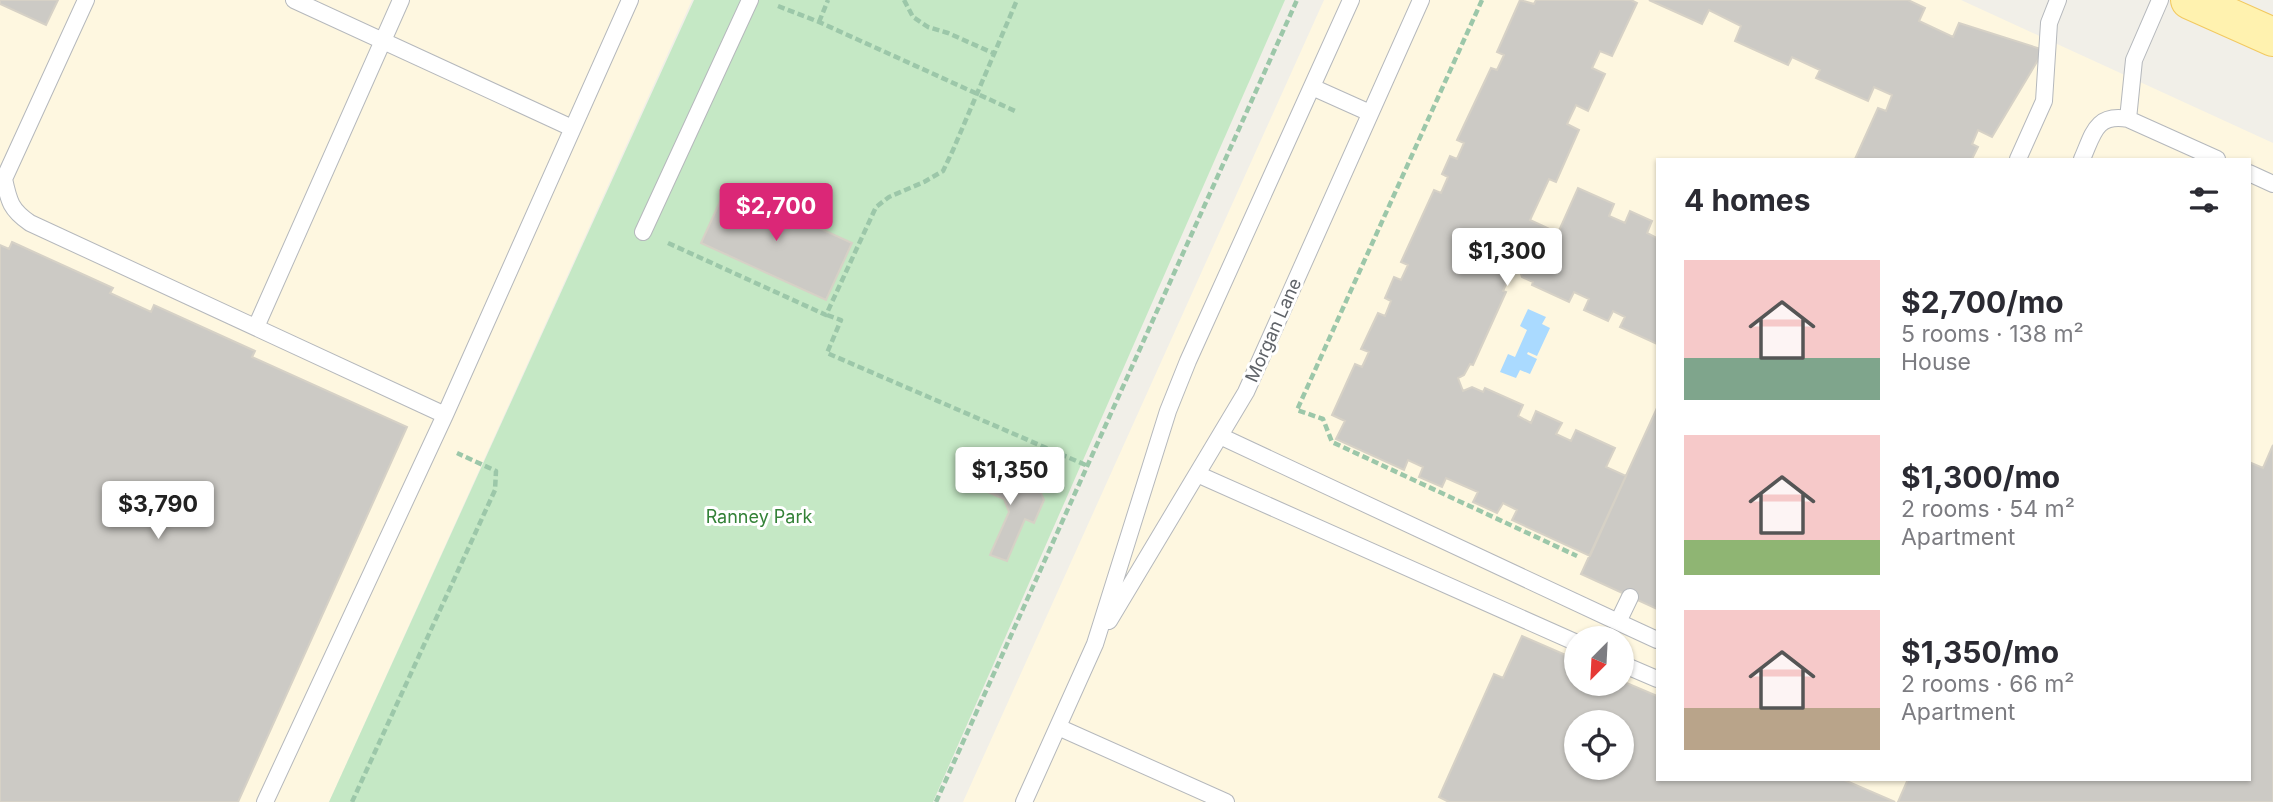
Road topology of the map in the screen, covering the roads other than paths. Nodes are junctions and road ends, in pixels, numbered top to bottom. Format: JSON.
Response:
{"nodes":[{"id":1,"x":86,"y":0,"type":"edge"},
{"id":2,"x":294,"y":0,"type":"edge"},
{"id":3,"x":401,"y":0,"type":"edge"},
{"id":4,"x":629,"y":0,"type":"edge"},
{"id":5,"x":750,"y":0,"type":"edge"},
{"id":6,"x":1351,"y":0,"type":"edge"},
{"id":7,"x":1421,"y":0,"type":"edge"},
{"id":8,"x":2058,"y":0,"type":"edge"},
{"id":9,"x":2160,"y":0,"type":"edge"},
{"id":10,"x":2190,"y":0,"type":"edge"},
{"id":11,"x":2273,"y":37,"type":"edge"},
{"id":12,"x":383,"y":41,"type":"junction"},
{"id":13,"x":1312,"y":86,"type":"junction"},
{"id":14,"x":1370,"y":113,"type":"junction"},
{"id":15,"x":2128,"y":119,"type":"junction"},
{"id":16,"x":572,"y":128,"type":"junction"},
{"id":17,"x":2018,"y":158,"type":"edge"},
{"id":18,"x":2082,"y":158,"type":"edge"},
{"id":19,"x":2215,"y":158,"type":"edge"},
{"id":20,"x":2251,"y":174,"type":"edge"},
{"id":21,"x":2,"y":178,"type":"edge"},
{"id":22,"x":2273,"y":184,"type":"edge"},
{"id":23,"x":643,"y":232,"type":"road end"},
{"id":24,"x":256,"y":327,"type":"junction"},
{"id":25,"x":445,"y":415,"type":"junction"},
{"id":26,"x":1220,"y":436,"type":"junction"},
{"id":27,"x":1198,"y":474,"type":"junction"},
{"id":28,"x":1630,"y":597,"type":"dead end"},
{"id":29,"x":1618,"y":622,"type":"junction"},
{"id":30,"x":1564,"y":637,"type":"edge"},
{"id":31,"x":1656,"y":640,"type":"edge"},
{"id":32,"x":1095,"y":644,"type":"junction"},
{"id":33,"x":1634,"y":669,"type":"edge"},
{"id":34,"x":1656,"y":679,"type":"edge"},
{"id":35,"x":1058,"y":727,"type":"junction"},
{"id":36,"x":265,"y":802,"type":"edge"},
{"id":37,"x":1024,"y":802,"type":"edge"},
{"id":38,"x":1226,"y":802,"type":"edge"}],
"edges":[{"from":1,"to":21,"type":"lane"},
{"from":2,"to":12,"type":"lane"},
{"from":3,"to":12,"type":"lane"},
{"from":4,"to":16,"type":"lane"},
{"from":5,"to":23,"type":"lane"},
{"from":6,"to":13,"type":"lane","name":"Morgan Lane"},
{"from":7,"to":14,"type":"lane","name":"Morgan Lane"},
{"from":8,"to":17,"type":"lane"},
{"from":9,"to":15,"type":"lane"},
{"from":10,"to":11,"type":"main road"},
{"from":12,"to":16,"type":"lane"},
{"from":12,"to":24,"type":"lane"},
{"from":13,"to":14,"type":"lane"},
{"from":13,"to":32,"type":"lane","name":"Morgan Lane"},
{"from":14,"to":26,"type":"lane","name":"Morgan Lane"},
{"from":15,"to":18,"type":"lane"},
{"from":15,"to":19,"type":"lane"},
{"from":16,"to":25,"type":"lane"},
{"from":20,"to":22,"type":"lane"},
{"from":21,"to":24,"type":"lane"},
{"from":24,"to":25,"type":"lane"},
{"from":25,"to":36,"type":"lane"},
{"from":26,"to":27,"type":"lane","name":"Morgan Lane"},
{"from":26,"to":29,"type":"lane"},
{"from":27,"to":30,"type":"lane"},
{"from":27,"to":32,"type":"lane","name":"Morgan Lane"},
{"from":28,"to":29,"type":"lane"},
{"from":29,"to":31,"type":"lane"},
{"from":32,"to":35,"type":"lane","name":"Morgan Lane"},
{"from":33,"to":34,"type":"lane"},
{"from":35,"to":37,"type":"lane","name":"Morgan Lane"},
{"from":35,"to":38,"type":"lane"}]}
